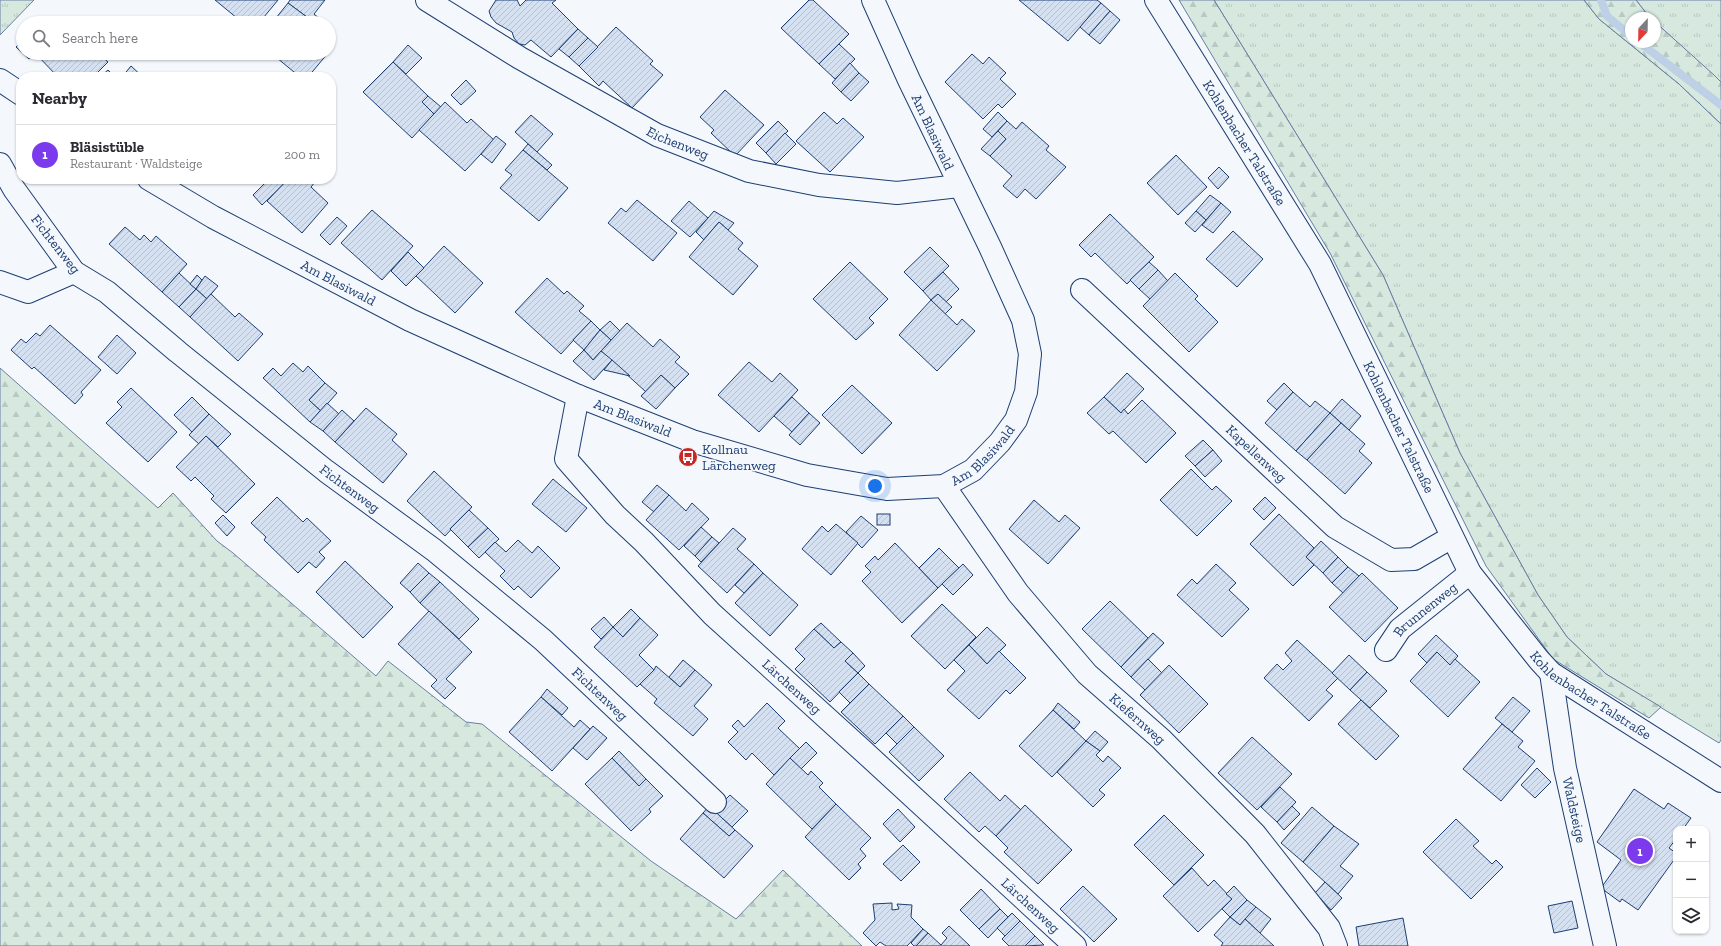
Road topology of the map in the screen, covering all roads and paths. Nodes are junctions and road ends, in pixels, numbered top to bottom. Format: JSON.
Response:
{"nodes":[{"id":1,"x":427,"y":0,"type":"edge"},
{"id":2,"x":874,"y":0,"type":"edge"},
{"id":3,"x":1156,"y":0,"type":"edge"},
{"id":4,"x":0,"y":80,"type":"edge"},
{"id":5,"x":16,"y":91,"type":"edge"},
{"id":6,"x":0,"y":164,"type":"edge"},
{"id":7,"x":156,"y":184,"type":"edge"},
{"id":8,"x":959,"y":186,"type":"junction"},
{"id":9,"x":74,"y":272,"type":"junction"},
{"id":10,"x":0,"y":282,"type":"edge"},
{"id":11,"x":1082,"y":290,"type":"dead end"},
{"id":12,"x":578,"y":396,"type":"junction"},
{"id":13,"x":944,"y":486,"type":"junction"},
{"id":14,"x":1452,"y":537,"type":"junction"},
{"id":15,"x":1470,"y":573,"type":"junction"},
{"id":16,"x":1386,"y":650,"type":"dead end"},
{"id":17,"x":1551,"y":673,"type":"junction"},
{"id":18,"x":1721,"y":781,"type":"edge"},
{"id":19,"x":715,"y":802,"type":"dead end"},
{"id":20,"x":1075,"y":946,"type":"edge"},
{"id":21,"x":1336,"y":946,"type":"edge"},
{"id":22,"x":1605,"y":946,"type":"edge"}],
"edges":[{"from":1,"to":8,"type":"street","name":"Eichenweg"},
{"from":2,"to":8,"type":"street","name":"Am Blasiwald"},
{"from":3,"to":14,"type":"street","name":"Kohlenbacher Talstraße"},
{"from":4,"to":5,"type":"street"},
{"from":6,"to":9,"type":"street","name":"Fichtenweg"},
{"from":7,"to":12,"type":"street","name":"Am Blasiwald"},
{"from":8,"to":13,"type":"street","name":"Am Blasiwald"},
{"from":9,"to":10,"type":"street"},
{"from":9,"to":19,"type":"street","name":"Fichtenweg"},
{"from":11,"to":14,"type":"street","name":"Kapellenweg"},
{"from":12,"to":13,"type":"street","name":"Am Blasiwald"},
{"from":12,"to":20,"type":"street","name":"Lärchenweg"},
{"from":13,"to":21,"type":"street","name":"Kiefernweg"},
{"from":14,"to":15,"type":"street","name":"Kohlenbacher Talstraße"},
{"from":15,"to":16,"type":"street","name":"Brunnenweg"},
{"from":15,"to":17,"type":"street","name":"Kohlenbacher Talstraße"},
{"from":17,"to":18,"type":"street","name":"Kohlenbacher Talstraße"},
{"from":17,"to":22,"type":"street","name":"Waldsteige"}]}
